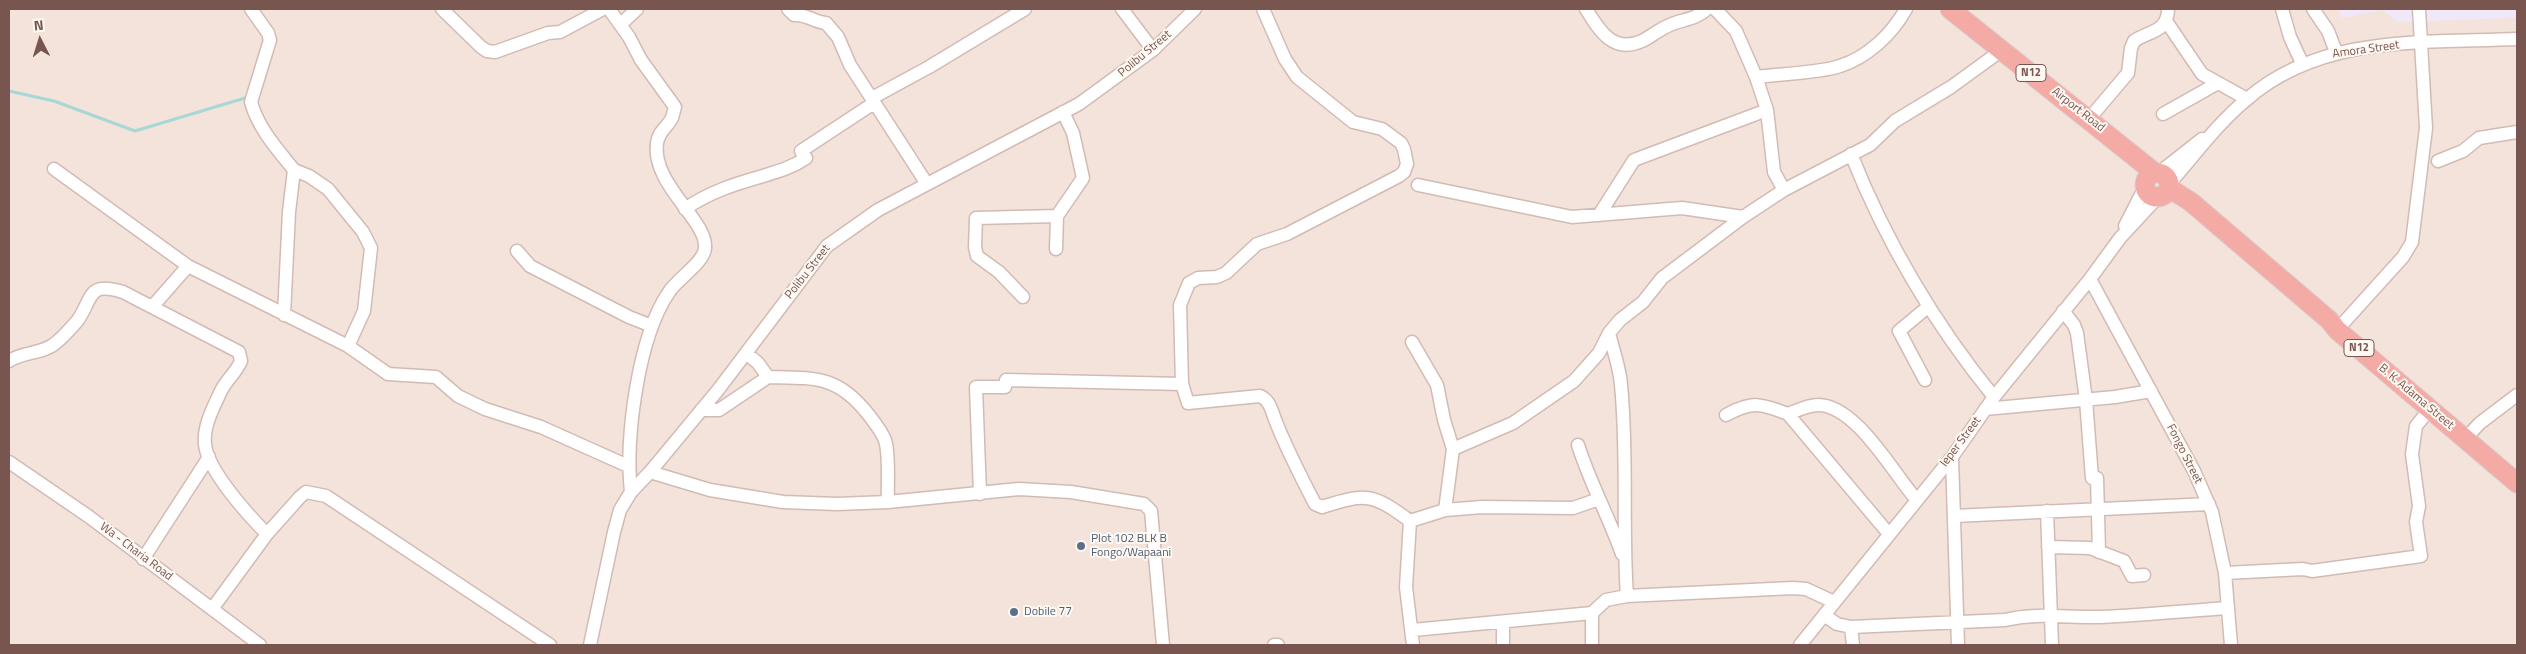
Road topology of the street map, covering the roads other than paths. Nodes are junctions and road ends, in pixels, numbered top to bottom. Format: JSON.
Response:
{"nodes":[{"id":1,"x":251,"y":9,"type":"edge"},
{"id":2,"x":442,"y":9,"type":"edge"},
{"id":3,"x":603,"y":9,"type":"edge"},
{"id":4,"x":609,"y":9,"type":"edge"},
{"id":5,"x":637,"y":9,"type":"edge"},
{"id":6,"x":788,"y":9,"type":"edge"},
{"id":7,"x":1025,"y":9,"type":"edge"},
{"id":8,"x":1122,"y":9,"type":"edge"},
{"id":9,"x":1195,"y":9,"type":"edge"},
{"id":10,"x":1263,"y":9,"type":"edge"},
{"id":11,"x":1586,"y":9,"type":"edge"},
{"id":12,"x":1706,"y":9,"type":"edge"},
{"id":13,"x":1715,"y":9,"type":"edge"},
{"id":14,"x":1906,"y":9,"type":"edge"},
{"id":15,"x":1953,"y":9,"type":"edge"},
{"id":16,"x":2282,"y":9,"type":"edge"},
{"id":17,"x":2313,"y":9,"type":"edge"},
{"id":18,"x":2418,"y":9,"type":"edge"},
{"id":19,"x":2167,"y":15,"type":"edge"},
{"id":20,"x":621,"y":24,"type":"junction"},
{"id":21,"x":2517,"y":39,"type":"edge"},
{"id":22,"x":2421,"y":43,"type":"junction"},
{"id":23,"x":1154,"y":50,"type":"junction"},
{"id":24,"x":2002,"y":50,"type":"junction"},
{"id":25,"x":2336,"y":52,"type":"junction"},
{"id":26,"x":2302,"y":64,"type":"junction"},
{"id":27,"x":1756,"y":77,"type":"junction"},
{"id":28,"x":2218,"y":83,"type":"junction"},
{"id":29,"x":2247,"y":98,"type":"junction"},
{"id":30,"x":873,"y":100,"type":"junction"},
{"id":31,"x":1766,"y":110,"type":"junction"},
{"id":32,"x":1063,"y":112,"type":"junction"},
{"id":33,"x":2163,"y":114,"type":"dead end"},
{"id":34,"x":2089,"y":119,"type":"junction"},
{"id":35,"x":2517,"y":132,"type":"edge"},
{"id":36,"x":1851,"y":154,"type":"junction"},
{"id":37,"x":2438,"y":161,"type":"dead end"},
{"id":38,"x":54,"y":169,"type":"dead end"},
{"id":39,"x":294,"y":170,"type":"junction"},
{"id":40,"x":927,"y":184,"type":"junction"},
{"id":41,"x":1418,"y":185,"type":"dead end"},
{"id":42,"x":2158,"y":185,"type":"junction"},
{"id":43,"x":1784,"y":190,"type":"junction"},
{"id":44,"x":685,"y":209,"type":"junction"},
{"id":45,"x":1599,"y":214,"type":"junction"},
{"id":46,"x":1057,"y":216,"type":"junction"},
{"id":47,"x":1743,"y":218,"type":"junction"},
{"id":48,"x":2120,"y":238,"type":"joint"},
{"id":49,"x":1056,"y":249,"type":"dead end"},
{"id":50,"x":517,"y":252,"type":"dead end"},
{"id":51,"x":188,"y":266,"type":"junction"},
{"id":52,"x":2090,"y":278,"type":"junction"},
{"id":53,"x":1023,"y":297,"type":"dead end"},
{"id":54,"x":1929,"y":306,"type":"junction"},
{"id":55,"x":152,"y":307,"type":"junction"},
{"id":56,"x":2064,"y":311,"type":"junction"},
{"id":57,"x":284,"y":315,"type":"junction"},
{"id":58,"x":652,"y":326,"type":"junction"},
{"id":59,"x":2337,"y":330,"type":"junction"},
{"id":60,"x":1609,"y":333,"type":"junction"},
{"id":61,"x":1412,"y":342,"type":"dead end"},
{"id":62,"x":348,"y":346,"type":"junction"},
{"id":63,"x":747,"y":354,"type":"junction"},
{"id":64,"x":9,"y":361,"type":"edge"},
{"id":65,"x":768,"y":377,"type":"junction"},
{"id":66,"x":1925,"y":380,"type":"dead end"},
{"id":67,"x":1182,"y":384,"type":"junction"},
{"id":68,"x":2151,"y":391,"type":"junction"},
{"id":69,"x":2517,"y":395,"type":"edge"},
{"id":70,"x":1994,"y":397,"type":"junction"},
{"id":71,"x":2086,"y":400,"type":"junction"},
{"id":72,"x":1985,"y":409,"type":"junction"},
{"id":73,"x":2430,"y":409,"type":"junction"},
{"id":74,"x":700,"y":410,"type":"junction"},
{"id":75,"x":1788,"y":414,"type":"junction"},
{"id":76,"x":1726,"y":415,"type":"dead end"},
{"id":77,"x":2465,"y":439,"type":"junction"},
{"id":78,"x":1578,"y":445,"type":"dead end"},
{"id":79,"x":1453,"y":449,"type":"junction"},
{"id":80,"x":209,"y":457,"type":"junction"},
{"id":81,"x":1952,"y":457,"type":"junction"},
{"id":82,"x":9,"y":462,"type":"edge"},
{"id":83,"x":628,"y":466,"type":"junction"},
{"id":84,"x":650,"y":472,"type":"junction"},
{"id":85,"x":2517,"y":483,"type":"edge"},
{"id":86,"x":631,"y":492,"type":"junction"},
{"id":87,"x":980,"y":494,"type":"junction"},
{"id":88,"x":1599,"y":499,"type":"junction"},
{"id":89,"x":1916,"y":500,"type":"junction"},
{"id":90,"x":888,"y":502,"type":"junction"},
{"id":91,"x":2209,"y":504,"type":"junction"},
{"id":92,"x":2098,"y":509,"type":"junction"},
{"id":93,"x":1445,"y":510,"type":"junction"},
{"id":94,"x":2047,"y":511,"type":"junction"},
{"id":95,"x":1954,"y":516,"type":"junction"},
{"id":96,"x":1410,"y":521,"type":"junction"},
{"id":97,"x":267,"y":534,"type":"junction"},
{"id":98,"x":1888,"y":534,"type":"junction"},
{"id":99,"x":2048,"y":547,"type":"junction"},
{"id":100,"x":2099,"y":552,"type":"junction"},
{"id":101,"x":143,"y":559,"type":"junction"},
{"id":102,"x":1625,"y":564,"type":"junction"},
{"id":103,"x":2225,"y":572,"type":"junction"},
{"id":104,"x":2144,"y":575,"type":"dead end"},
{"id":105,"x":1627,"y":596,"type":"junction"},
{"id":106,"x":1834,"y":602,"type":"junction"},
{"id":107,"x":2228,"y":608,"type":"junction"},
{"id":108,"x":212,"y":609,"type":"junction"},
{"id":109,"x":1592,"y":612,"type":"junction"},
{"id":110,"x":1824,"y":615,"type":"junction"},
{"id":111,"x":2051,"y":618,"type":"junction"},
{"id":112,"x":1503,"y":622,"type":"junction"},
{"id":113,"x":1956,"y":623,"type":"junction"},
{"id":114,"x":1852,"y":627,"type":"junction"},
{"id":115,"x":1413,"y":630,"type":"junction"},
{"id":116,"x":260,"y":645,"type":"edge"},
{"id":117,"x":550,"y":645,"type":"edge"},
{"id":118,"x":590,"y":645,"type":"edge"},
{"id":119,"x":1163,"y":645,"type":"edge"},
{"id":120,"x":1413,"y":645,"type":"edge"},
{"id":121,"x":1504,"y":645,"type":"edge"},
{"id":122,"x":1592,"y":645,"type":"edge"},
{"id":123,"x":1800,"y":645,"type":"edge"},
{"id":124,"x":1853,"y":645,"type":"edge"},
{"id":125,"x":1958,"y":645,"type":"edge"},
{"id":126,"x":2052,"y":645,"type":"edge"},
{"id":127,"x":2230,"y":645,"type":"edge"}],
"edges":[{"from":1,"to":39,"type":"street"},
{"from":2,"to":3,"type":"street"},
{"from":4,"to":20,"type":"street"},
{"from":5,"to":20,"type":"street"},
{"from":6,"to":30,"type":"street"},
{"from":7,"to":30,"type":"street"},
{"from":8,"to":23,"type":"street"},
{"from":9,"to":23,"type":"street","name":"Polibu Street"},
{"from":10,"to":67,"type":"street"},
{"from":11,"to":12,"type":"street"},
{"from":13,"to":27,"type":"street"},
{"from":14,"to":27,"type":"street"},
{"from":15,"to":24,"type":"highway","name":"Airport Road","number":"N12"},
{"from":16,"to":26,"type":"street"},
{"from":17,"to":25,"type":"street"},
{"from":18,"to":22,"type":"street"},
{"from":19,"to":28,"type":"street"},
{"from":19,"to":34,"type":"street"},
{"from":20,"to":44,"type":"street"},
{"from":21,"to":22,"type":"street","name":"Amora Street"},
{"from":22,"to":25,"type":"street","name":"Amora Street"},
{"from":22,"to":59,"type":"street"},
{"from":23,"to":32,"type":"street","name":"Polibu Street"},
{"from":24,"to":34,"type":"highway","name":"Airport Road","number":"N12"},
{"from":24,"to":36,"type":"street"},
{"from":25,"to":26,"type":"street","name":"Amora Street"},
{"from":26,"to":29,"type":"street","name":"Amora Street"},
{"from":27,"to":31,"type":"street"},
{"from":28,"to":29,"type":"street"},
{"from":28,"to":33,"type":"street"},
{"from":29,"to":42,"type":"street","name":"Amora Street"},
{"from":30,"to":40,"type":"street"},
{"from":30,"to":44,"type":"street"},
{"from":31,"to":43,"type":"street"},
{"from":31,"to":45,"type":"street"},
{"from":32,"to":40,"type":"street","name":"Polibu Street"},
{"from":32,"to":46,"type":"street"},
{"from":34,"to":42,"type":"highway","name":"Airport Road","number":"N12"},
{"from":35,"to":37,"type":"street"},
{"from":36,"to":43,"type":"street"},
{"from":36,"to":54,"type":"street"},
{"from":38,"to":51,"type":"street"},
{"from":39,"to":57,"type":"street"},
{"from":39,"to":62,"type":"street"},
{"from":40,"to":63,"type":"street","name":"Polibu Street"},
{"from":41,"to":45,"type":"street"},
{"from":42,"to":48,"type":"street","name":"Amora Street"},
{"from":42,"to":59,"type":"highway","name":"B. K. Adama Street","number":"N12"},
{"from":43,"to":47,"type":"street"},
{"from":44,"to":58,"type":"street"},
{"from":45,"to":47,"type":"street"},
{"from":46,"to":49,"type":"street"},
{"from":46,"to":53,"type":"street"},
{"from":47,"to":60,"type":"street"},
{"from":48,"to":52,"type":"street","name":"Ieper Street"},
{"from":50,"to":58,"type":"street"},
{"from":51,"to":55,"type":"street"},
{"from":51,"to":57,"type":"street"},
{"from":52,"to":56,"type":"street","name":"Ieper Street"},
{"from":52,"to":68,"type":"street","name":"Fongo Street"},
{"from":54,"to":66,"type":"street"},
{"from":54,"to":70,"type":"street"},
{"from":55,"to":64,"type":"street"},
{"from":55,"to":80,"type":"street"},
{"from":56,"to":70,"type":"street","name":"Ieper Street"},
{"from":56,"to":71,"type":"street"},
{"from":57,"to":62,"type":"street"},
{"from":58,"to":83,"type":"street"},
{"from":59,"to":73,"type":"highway","name":"B. K. Adama Street","number":"N12"},
{"from":60,"to":79,"type":"street"},
{"from":60,"to":102,"type":"street"},
{"from":61,"to":79,"type":"street"},
{"from":62,"to":83,"type":"street"},
{"from":63,"to":65,"type":"street"},
{"from":63,"to":74,"type":"street","name":"Polibu Street"},
{"from":65,"to":74,"type":"street"},
{"from":65,"to":90,"type":"street"},
{"from":67,"to":87,"type":"street"},
{"from":67,"to":96,"type":"street"},
{"from":68,"to":71,"type":"street"},
{"from":68,"to":91,"type":"street","name":"Fongo Street"},
{"from":69,"to":77,"type":"street"},
{"from":70,"to":72,"type":"street","name":"Ieper Street"},
{"from":71,"to":72,"type":"street"},
{"from":71,"to":92,"type":"street"},
{"from":72,"to":81,"type":"street","name":"Ieper Street"},
{"from":73,"to":77,"type":"highway","name":"B. K. Adama Street","number":"N12"},
{"from":73,"to":103,"type":"street"},
{"from":74,"to":84,"type":"street","name":"Polibu Street"},
{"from":75,"to":76,"type":"street"},
{"from":75,"to":89,"type":"street"},
{"from":75,"to":98,"type":"street"},
{"from":77,"to":85,"type":"highway","name":"B. K. Adama Street","number":"N12"},
{"from":78,"to":88,"type":"street"},
{"from":79,"to":93,"type":"street"},
{"from":80,"to":97,"type":"street"},
{"from":80,"to":101,"type":"street"},
{"from":81,"to":89,"type":"street","name":"Ieper Street"},
{"from":81,"to":95,"type":"street"},
{"from":82,"to":101,"type":"street","name":"Wa - Charia Road"},
{"from":83,"to":86,"type":"street"},
{"from":84,"to":86,"type":"street","name":"Polibu Street"},
{"from":84,"to":90,"type":"street"},
{"from":86,"to":118,"type":"street","name":"Polibu Street"},
{"from":87,"to":90,"type":"street"},
{"from":87,"to":119,"type":"street"},
{"from":88,"to":93,"type":"street"},
{"from":88,"to":102,"type":"street"},
{"from":89,"to":98,"type":"street","name":"Ieper Street"},
{"from":91,"to":92,"type":"street"},
{"from":91,"to":103,"type":"street","name":"Fongo Street"},
{"from":92,"to":94,"type":"street"},
{"from":92,"to":100,"type":"street"},
{"from":93,"to":96,"type":"street"},
{"from":94,"to":95,"type":"street"},
{"from":94,"to":99,"type":"street"},
{"from":95,"to":113,"type":"street"},
{"from":96,"to":115,"type":"street"},
{"from":97,"to":108,"type":"street"},
{"from":97,"to":117,"type":"street"},
{"from":98,"to":106,"type":"street","name":"Ieper Street"},
{"from":99,"to":100,"type":"street"},
{"from":99,"to":111,"type":"street"},
{"from":100,"to":104,"type":"street"},
{"from":101,"to":108,"type":"street","name":"Wa - Charia Road"},
{"from":102,"to":105,"type":"street"},
{"from":103,"to":107,"type":"street","name":"Fongo Street"},
{"from":105,"to":106,"type":"street"},
{"from":105,"to":109,"type":"street"},
{"from":106,"to":110,"type":"street","name":"Ieper Street"},
{"from":107,"to":111,"type":"street"},
{"from":107,"to":127,"type":"street","name":"Fongo Street"},
{"from":108,"to":116,"type":"street","name":"Wa - Charia Road"},
{"from":109,"to":112,"type":"street"},
{"from":109,"to":122,"type":"street"},
{"from":110,"to":114,"type":"street"},
{"from":110,"to":123,"type":"street","name":"Ieper Street"},
{"from":111,"to":113,"type":"street"},
{"from":111,"to":126,"type":"street"},
{"from":112,"to":115,"type":"street"},
{"from":112,"to":121,"type":"street"},
{"from":113,"to":114,"type":"street"},
{"from":113,"to":125,"type":"street"},
{"from":114,"to":124,"type":"street"},
{"from":115,"to":120,"type":"street"}]}
